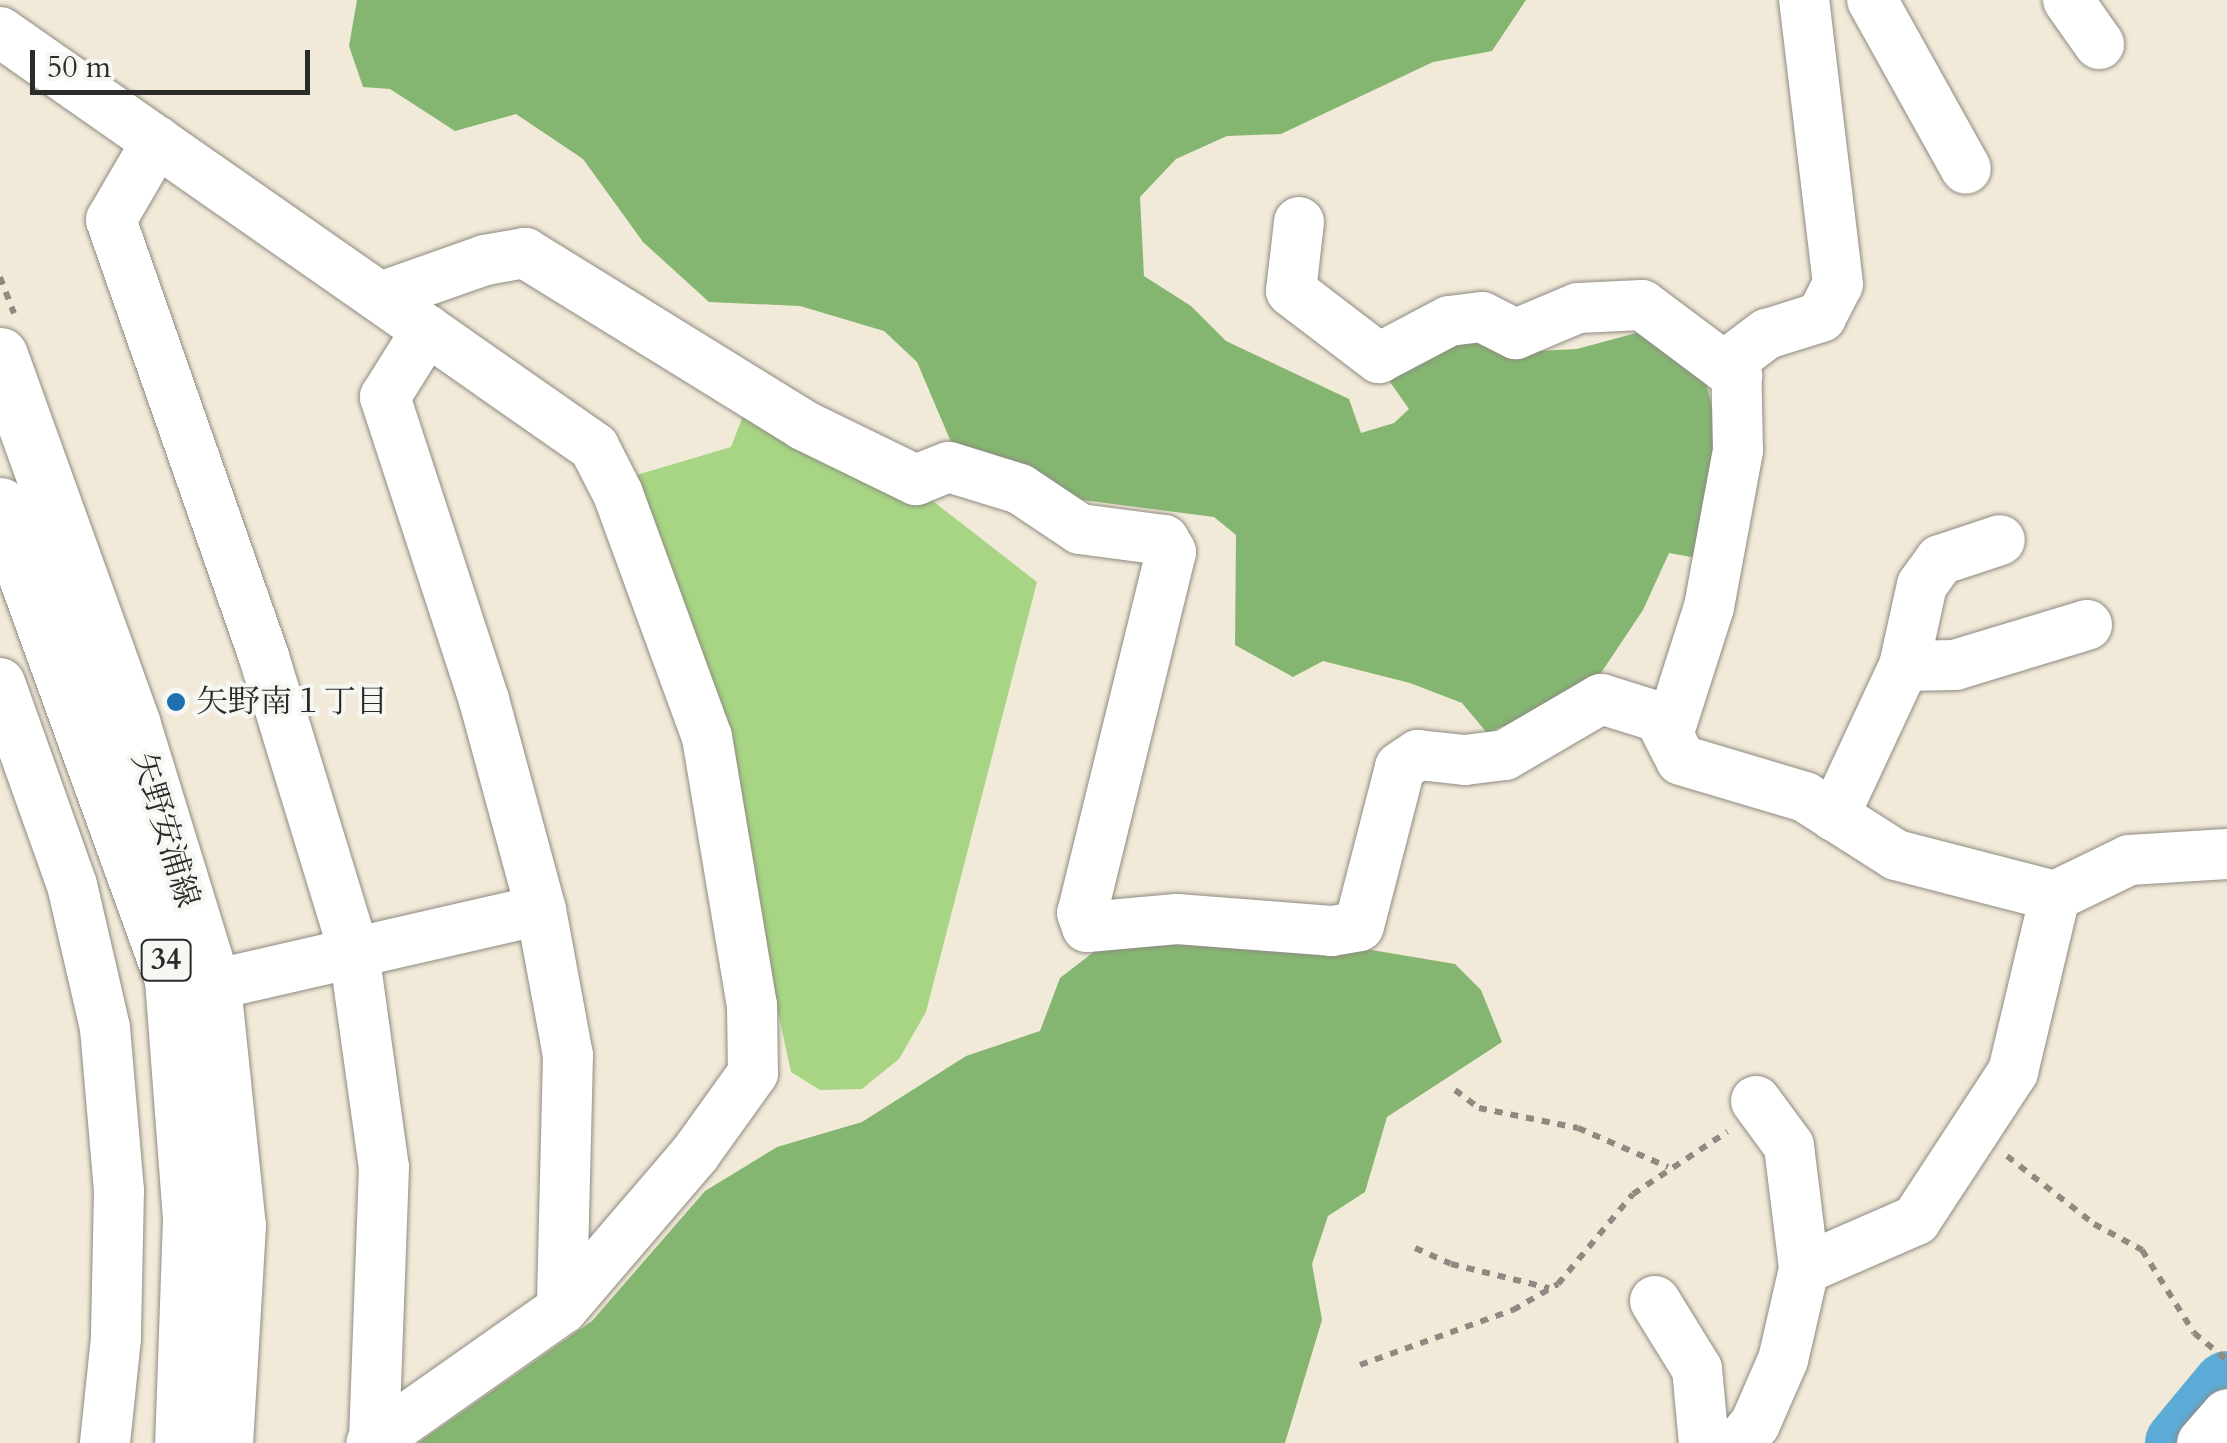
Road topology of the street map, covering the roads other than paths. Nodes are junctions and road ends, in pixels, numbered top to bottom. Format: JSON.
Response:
{"nodes":[{"id":1,"x":1804,"y":0,"type":"edge"},
{"id":2,"x":1872,"y":0,"type":"edge"},
{"id":3,"x":2068,"y":0,"type":"edge"},
{"id":4,"x":0,"y":32,"type":"edge"},
{"id":5,"x":2099,"y":44,"type":"dead end"},
{"id":6,"x":157,"y":141,"type":"junction"},
{"id":7,"x":1966,"y":169,"type":"dead end"},
{"id":8,"x":1299,"y":222,"type":"dead end"},
{"id":9,"x":383,"y":296,"type":"junction"},
{"id":10,"x":426,"y":330,"type":"junction"},
{"id":11,"x":0,"y":356,"type":"edge"},
{"id":12,"x":1737,"y":376,"type":"junction"},
{"id":13,"x":0,"y":505,"type":"edge"},
{"id":14,"x":2000,"y":540,"type":"dead end"},
{"id":15,"x":2087,"y":624,"type":"dead end"},
{"id":16,"x":1904,"y":666,"type":"junction"},
{"id":17,"x":0,"y":683,"type":"edge"},
{"id":18,"x":1670,"y":729,"type":"junction"},
{"id":19,"x":1834,"y":816,"type":"junction"},
{"id":20,"x":2227,"y":854,"type":"edge"},
{"id":21,"x":2055,"y":896,"type":"junction"},
{"id":22,"x":541,"y":910,"type":"junction"},
{"id":23,"x":354,"y":952,"type":"junction"},
{"id":24,"x":213,"y":985,"type":"junction"},
{"id":25,"x":1760,"y":1107,"type":"road end"},
{"id":26,"x":1804,"y":1268,"type":"junction"},
{"id":27,"x":1655,"y":1302,"type":"dead end"},
{"id":28,"x":562,"y":1309,"type":"junction"},
{"id":29,"x":2227,"y":1414,"type":"edge"},
{"id":30,"x":372,"y":1442,"type":"edge"},
{"id":31,"x":105,"y":1443,"type":"edge"},
{"id":32,"x":182,"y":1443,"type":"edge"},
{"id":33,"x":226,"y":1443,"type":"edge"},
{"id":34,"x":1704,"y":1443,"type":"edge"},
{"id":35,"x":1739,"y":1443,"type":"edge"},
{"id":36,"x":2202,"y":1443,"type":"edge"}],
"edges":[{"from":1,"to":12,"type":"street"},
{"from":2,"to":7,"type":"street"},
{"from":3,"to":5,"type":"street"},
{"from":4,"to":6,"type":"street"},
{"from":6,"to":9,"type":"street"},
{"from":6,"to":23,"type":"street"},
{"from":8,"to":12,"type":"street"},
{"from":9,"to":10,"type":"street"},
{"from":9,"to":18,"type":"street"},
{"from":10,"to":22,"type":"street"},
{"from":10,"to":28,"type":"street"},
{"from":11,"to":24,"type":"main road","name":"矢野安浦線","number":"34"},
{"from":12,"to":18,"type":"street"},
{"from":13,"to":32,"type":"main road","name":"矢野安浦線","number":"34"},
{"from":14,"to":16,"type":"street"},
{"from":15,"to":16,"type":"street"},
{"from":16,"to":19,"type":"street"},
{"from":17,"to":31,"type":"street"},
{"from":18,"to":19,"type":"street"},
{"from":19,"to":21,"type":"street"},
{"from":20,"to":21,"type":"street"},
{"from":21,"to":26,"type":"street"},
{"from":22,"to":23,"type":"street"},
{"from":22,"to":28,"type":"street"},
{"from":23,"to":24,"type":"street"},
{"from":23,"to":30,"type":"street"},
{"from":24,"to":33,"type":"main road","name":"矢野安浦線","number":"34"},
{"from":25,"to":26,"type":"street"},
{"from":26,"to":35,"type":"street"},
{"from":27,"to":34,"type":"street"},
{"from":28,"to":30,"type":"street"},
{"from":29,"to":36,"type":"street"}]}
